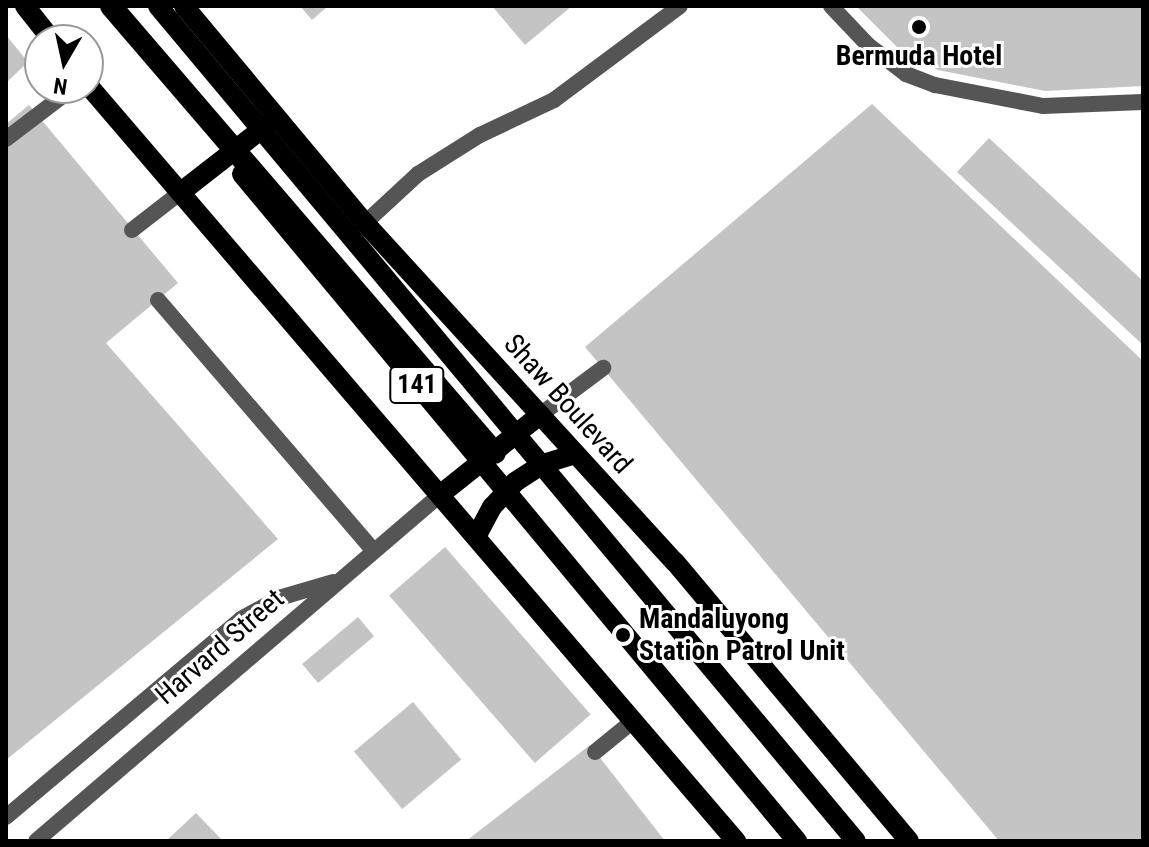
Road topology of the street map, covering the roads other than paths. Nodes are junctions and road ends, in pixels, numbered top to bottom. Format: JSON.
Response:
{"nodes":[{"id":1,"x":25,"y":6,"type":"edge"},
{"id":2,"x":101,"y":6,"type":"edge"},
{"id":3,"x":111,"y":6,"type":"edge"},
{"id":4,"x":158,"y":6,"type":"edge"},
{"id":5,"x":184,"y":6,"type":"edge"},
{"id":6,"x":680,"y":6,"type":"edge"},
{"id":7,"x":831,"y":6,"type":"edge"},
{"id":8,"x":39,"y":24,"type":"edge"},
{"id":9,"x":1143,"y":102,"type":"edge"},
{"id":10,"x":104,"y":103,"type":"edge"},
{"id":11,"x":53,"y":104,"type":"edge"},
{"id":12,"x":277,"y":117,"type":"junction"},
{"id":13,"x":8,"y":139,"type":"edge"},
{"id":14,"x":233,"y":151,"type":"junction"},
{"id":15,"x":181,"y":192,"type":"junction"},
{"id":16,"x":365,"y":223,"type":"junction"},
{"id":17,"x":132,"y":230,"type":"dead end"},
{"id":18,"x":158,"y":300,"type":"dead end"},
{"id":19,"x":603,"y":368,"type":"dead end"},
{"id":20,"x":540,"y":415,"type":"junction"},
{"id":21,"x":495,"y":453,"type":"junction"},
{"id":22,"x":576,"y":454,"type":"junction"},
{"id":23,"x":519,"y":478,"type":"junction"},
{"id":24,"x":441,"y":494,"type":"junction"},
{"id":25,"x":476,"y":537,"type":"junction"},
{"id":26,"x":372,"y":549,"type":"junction"},
{"id":27,"x":333,"y":582,"type":"junction"},
{"id":28,"x":633,"y":721,"type":"junction"},
{"id":29,"x":595,"y":752,"type":"dead end"},
{"id":30,"x":6,"y":817,"type":"edge"},
{"id":31,"x":36,"y":841,"type":"edge"},
{"id":32,"x":736,"y":841,"type":"edge"},
{"id":33,"x":797,"y":841,"type":"edge"},
{"id":34,"x":856,"y":841,"type":"edge"},
{"id":35,"x":909,"y":841,"type":"edge"}],
"edges":[{"from":1,"to":8,"type":"main road"},
{"from":2,"to":33,"type":"main road","number":"141"},
{"from":3,"to":14,"type":"highway"},
{"from":4,"to":34,"type":"main road","name":"Shaw Boulevard","number":"141"},
{"from":5,"to":12,"type":"main road","name":"Shaw Boulevard","number":"141"},
{"from":6,"to":16,"type":"street"},
{"from":7,"to":9,"type":"street"},
{"from":10,"to":15,"type":"main road","number":"141"},
{"from":11,"to":13,"type":"street"},
{"from":12,"to":14,"type":"main road"},
{"from":12,"to":16,"type":"main road","name":"Shaw Boulevard","number":"141"},
{"from":14,"to":15,"type":"main road"},
{"from":14,"to":21,"type":"highway"},
{"from":15,"to":17,"type":"street"},
{"from":15,"to":24,"type":"main road","number":"141"},
{"from":16,"to":20,"type":"main road","name":"Shaw Boulevard","number":"141"},
{"from":18,"to":26,"type":"street"},
{"from":19,"to":20,"type":"street"},
{"from":20,"to":21,"type":"main road"},
{"from":20,"to":22,"type":"main road","name":"Shaw Boulevard","number":"141"},
{"from":21,"to":23,"type":"main road"},
{"from":21,"to":24,"type":"main road"},
{"from":22,"to":23,"type":"main road"},
{"from":22,"to":35,"type":"main road","name":"Shaw Boulevard","number":"141"},
{"from":23,"to":25,"type":"main road"},
{"from":24,"to":25,"type":"main road","number":"141"},
{"from":24,"to":26,"type":"street","name":"Harvard Street"},
{"from":25,"to":28,"type":"main road","number":"141"},
{"from":26,"to":27,"type":"street","name":"Harvard Street"},
{"from":27,"to":30,"type":"street"},
{"from":27,"to":31,"type":"street","name":"Harvard Street"},
{"from":28,"to":29,"type":"street"},
{"from":28,"to":32,"type":"main road","number":"141"}]}
